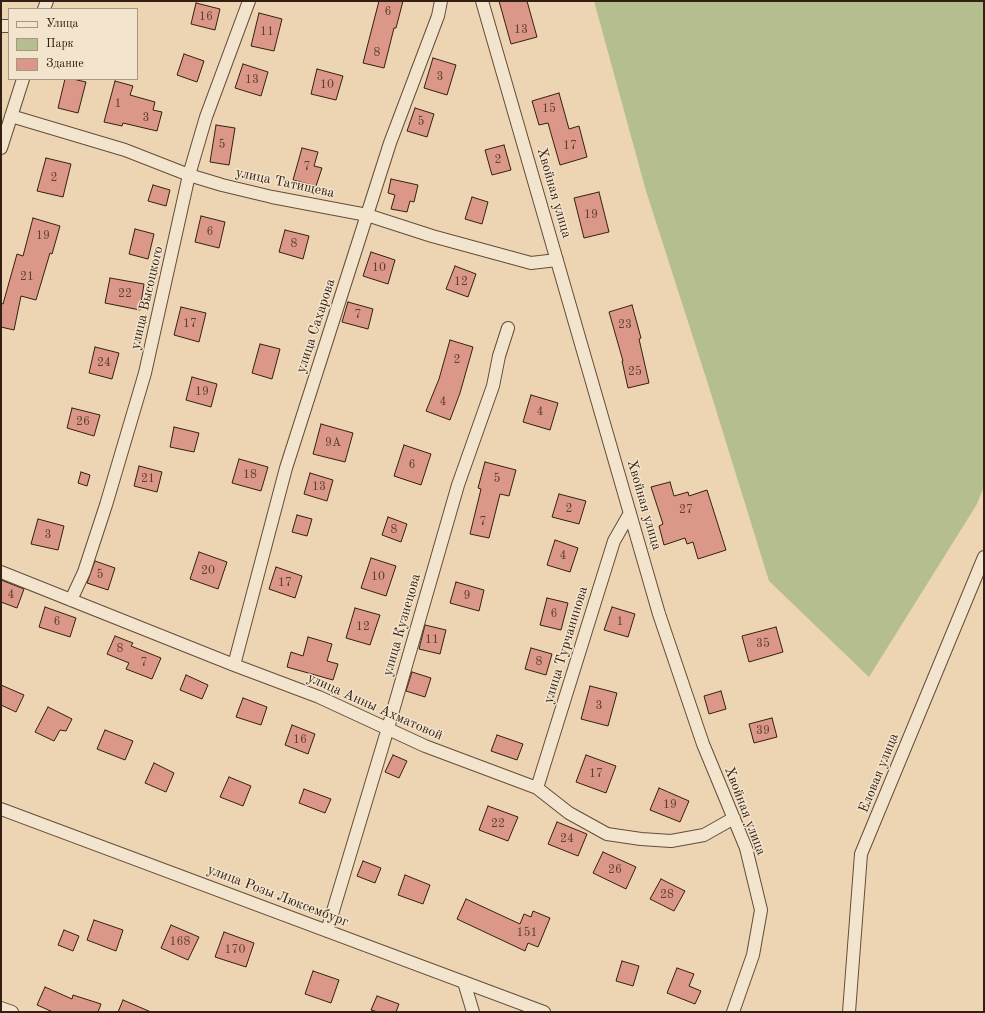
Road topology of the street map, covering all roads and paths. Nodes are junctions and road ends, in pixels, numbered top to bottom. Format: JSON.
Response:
{"nodes":[{"id":1,"x":249,"y":1,"type":"edge"},
{"id":2,"x":441,"y":1,"type":"edge"},
{"id":3,"x":482,"y":1,"type":"edge"},
{"id":4,"x":23,"y":80,"type":"edge"},
{"id":5,"x":11,"y":116,"type":"junction"},
{"id":6,"x":1,"y":148,"type":"edge"},
{"id":7,"x":189,"y":175,"type":"junction"},
{"id":8,"x":367,"y":215,"type":"junction"},
{"id":9,"x":557,"y":260,"type":"junction"},
{"id":10,"x":508,"y":328,"type":"dead end"},
{"id":11,"x":630,"y":513,"type":"junction"},
{"id":12,"x":984,"y":557,"type":"edge"},
{"id":13,"x":1,"y":572,"type":"edge"},
{"id":14,"x":71,"y":600,"type":"junction"},
{"id":15,"x":234,"y":665,"type":"junction"},
{"id":16,"x":388,"y":728,"type":"junction"},
{"id":17,"x":537,"y":788,"type":"junction"},
{"id":18,"x":1,"y":809,"type":"edge"},
{"id":19,"x":734,"y":818,"type":"junction"},
{"id":20,"x":327,"y":931,"type":"junction"},
{"id":21,"x":464,"y":982,"type":"junction"},
{"id":22,"x":1,"y":1008,"type":"edge"},
{"id":23,"x":12,"y":1012,"type":"edge"},
{"id":24,"x":473,"y":1012,"type":"edge"},
{"id":25,"x":544,"y":1012,"type":"edge"},
{"id":26,"x":733,"y":1012,"type":"edge"},
{"id":27,"x":849,"y":1012,"type":"edge"}],
"edges":[{"from":1,"to":7,"type":"street","name":"улица Высоцкого"},
{"from":2,"to":8,"type":"street","name":"улица Сахарова"},
{"from":3,"to":9,"type":"street","name":"Хвойная улица"},
{"from":4,"to":5,"type":"street"},
{"from":5,"to":6,"type":"street"},
{"from":5,"to":7,"type":"street","name":"улица Татищева"},
{"from":7,"to":8,"type":"street","name":"улица Татищева"},
{"from":7,"to":14,"type":"street","name":"улица Высоцкого"},
{"from":8,"to":9,"type":"street","name":"улица Татищева"},
{"from":8,"to":15,"type":"street","name":"улица Сахарова"},
{"from":9,"to":11,"type":"street","name":"Хвойная улица"},
{"from":10,"to":16,"type":"street","name":"улица Кузнецова"},
{"from":11,"to":17,"type":"street","name":"улица Турчанинова"},
{"from":11,"to":19,"type":"street","name":"Хвойная улица"},
{"from":12,"to":27,"type":"street","name":"Еловая улица"},
{"from":13,"to":14,"type":"street","name":"улица Анны Ахматовой"},
{"from":14,"to":15,"type":"street","name":"улица Анны Ахматовой"},
{"from":15,"to":16,"type":"street","name":"улица Анны Ахматовой"},
{"from":16,"to":17,"type":"street","name":"улица Анны Ахматовой"},
{"from":16,"to":20,"type":"street","name":"улица Кузнецова"},
{"from":17,"to":19,"type":"street","name":"улица Анны Ахматовой"},
{"from":18,"to":20,"type":"street","name":"улица Розы Люксембург"},
{"from":19,"to":26,"type":"street","name":"Хвойная улица"},
{"from":20,"to":21,"type":"street","name":"улица Розы Люксембург"},
{"from":21,"to":24,"type":"street"},
{"from":21,"to":25,"type":"street","name":"улица Розы Люксембург"},
{"from":22,"to":23,"type":"street"}]}
